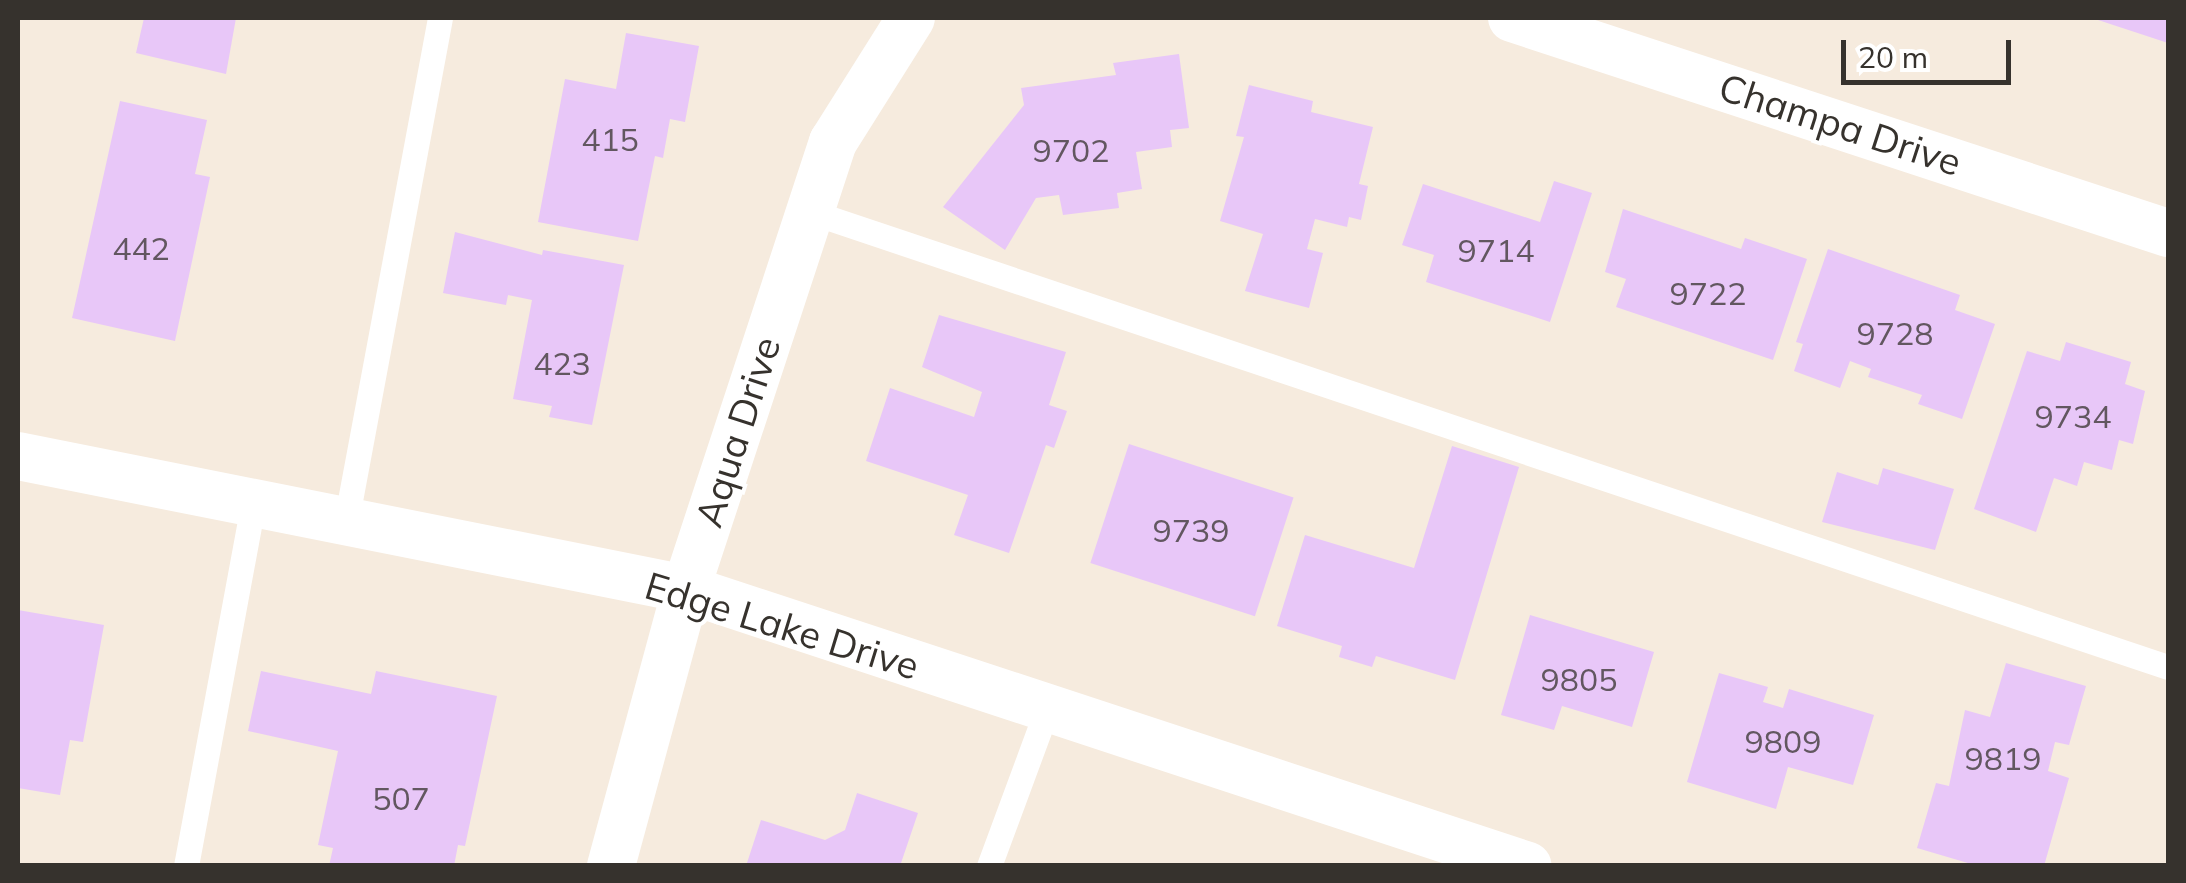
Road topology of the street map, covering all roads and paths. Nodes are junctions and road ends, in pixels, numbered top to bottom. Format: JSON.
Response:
{"nodes":[{"id":1,"x":440,"y":18,"type":"edge"},
{"id":2,"x":911,"y":18,"type":"edge"},
{"id":3,"x":1512,"y":18,"type":"edge"},
{"id":4,"x":810,"y":212,"type":"junction"},
{"id":5,"x":2168,"y":233,"type":"edge"},
{"id":6,"x":18,"y":456,"type":"edge"},
{"id":7,"x":253,"y":503,"type":"junction"},
{"id":8,"x":346,"y":522,"type":"junction"},
{"id":9,"x":686,"y":589,"type":"junction"},
{"id":10,"x":2168,"y":668,"type":"edge"},
{"id":11,"x":1046,"y":712,"type":"junction"},
{"id":12,"x":1410,"y":847,"type":"edge"},
{"id":13,"x":186,"y":866,"type":"edge"},
{"id":14,"x":610,"y":866,"type":"edge"},
{"id":15,"x":989,"y":866,"type":"edge"},
{"id":16,"x":1528,"y":866,"type":"edge"}],
"edges":[{"from":1,"to":8,"type":"lane"},
{"from":2,"to":4,"type":"street","name":"Aqua Drive"},
{"from":3,"to":5,"type":"street","name":"Champa Drive"},
{"from":4,"to":9,"type":"street","name":"Aqua Drive"},
{"from":4,"to":10,"type":"lane"},
{"from":6,"to":7,"type":"street","name":"Edge Lake Drive"},
{"from":7,"to":8,"type":"street","name":"Edge Lake Drive"},
{"from":7,"to":13,"type":"lane"},
{"from":8,"to":9,"type":"street","name":"Edge Lake Drive"},
{"from":9,"to":11,"type":"street","name":"Edge Lake Drive"},
{"from":9,"to":14,"type":"street","name":"Aqua Drive"},
{"from":11,"to":12,"type":"street","name":"Edge Lake Drive"},
{"from":11,"to":15,"type":"lane"},
{"from":12,"to":16,"type":"street","name":"Edge Lake Drive"}]}
